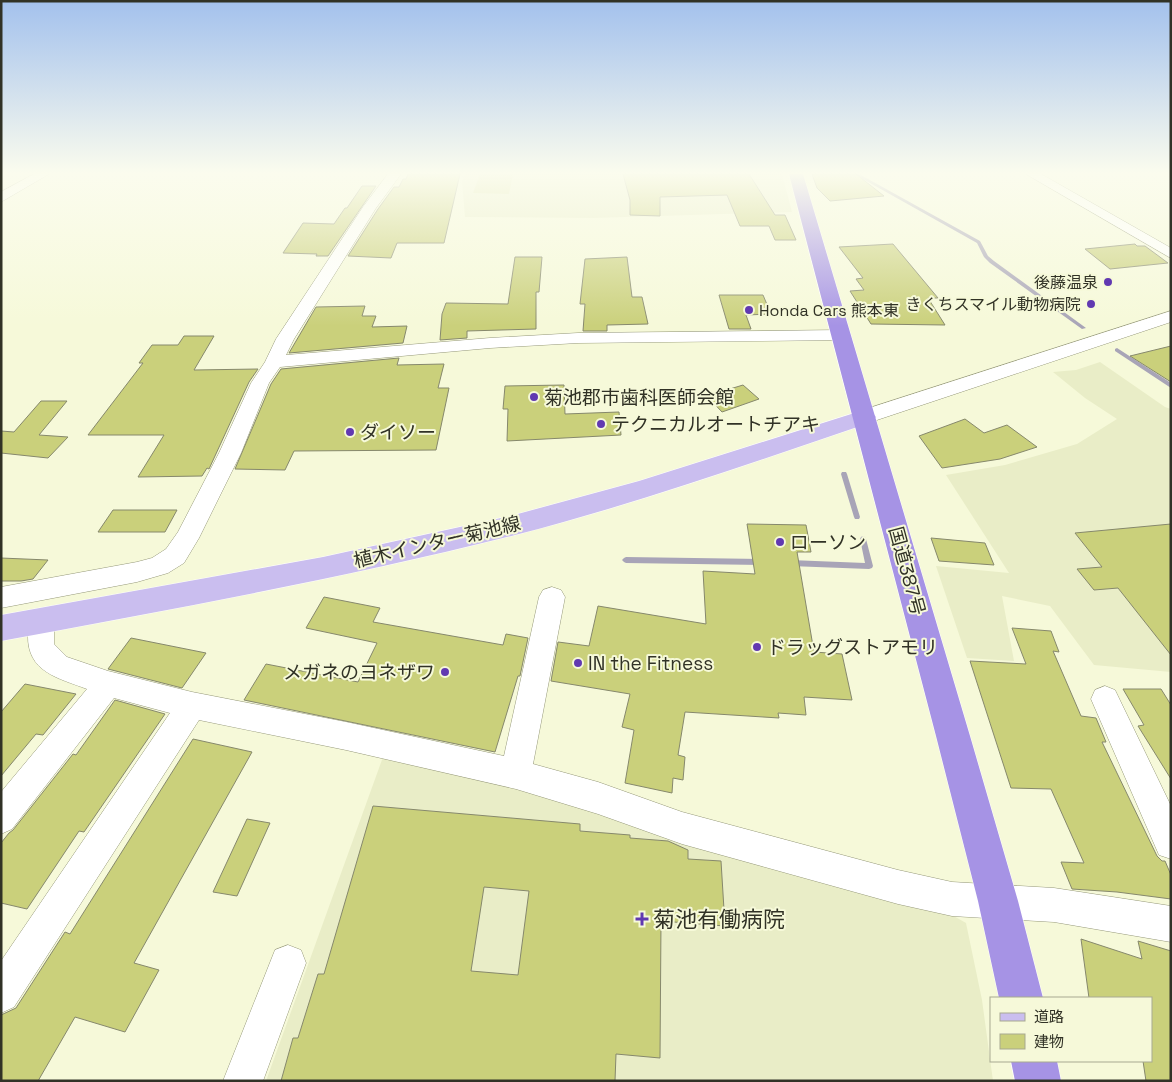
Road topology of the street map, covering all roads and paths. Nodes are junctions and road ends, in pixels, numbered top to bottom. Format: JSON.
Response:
{"nodes":[{"id":1,"x":359,"y":224,"type":"edge"},
{"id":2,"x":810,"y":224,"type":"edge"},
{"id":3,"x":1120,"y":224,"type":"edge"},
{"id":4,"x":1171,"y":254,"type":"edge"},
{"id":5,"x":1171,"y":316,"type":"edge"},
{"id":6,"x":841,"y":334,"type":"junction"},
{"id":7,"x":274,"y":362,"type":"junction"},
{"id":8,"x":864,"y":417,"type":"junction"},
{"id":9,"x":552,"y":597,"type":"dead end"},
{"id":10,"x":1,"y":598,"type":"edge"},
{"id":11,"x":41,"y":620,"type":"junction"},
{"id":12,"x":1,"y":628,"type":"edge"},
{"id":13,"x":108,"y":684,"type":"junction"},
{"id":14,"x":1105,"y":699,"type":"dead end"},
{"id":15,"x":192,"y":705,"type":"junction"},
{"id":16,"x":516,"y":774,"type":"junction"},
{"id":17,"x":1,"y":818,"type":"edge"},
{"id":18,"x":1171,"y":843,"type":"edge"},
{"id":19,"x":998,"y":901,"type":"junction"},
{"id":20,"x":1171,"y":924,"type":"edge"},
{"id":21,"x":288,"y":964,"type":"dead end"},
{"id":22,"x":1,"y":994,"type":"edge"},
{"id":23,"x":1021,"y":997,"type":"edge"},
{"id":24,"x":1034,"y":1062,"type":"edge"},
{"id":25,"x":243,"y":1081,"type":"edge"},
{"id":26,"x":1038,"y":1081,"type":"edge"}],
"edges":[{"from":1,"to":7,"type":"street"},
{"from":2,"to":6,"type":"highway","name":"国道387号"},
{"from":3,"to":4,"type":"street"},
{"from":5,"to":8,"type":"street"},
{"from":6,"to":7,"type":"street"},
{"from":6,"to":8,"type":"highway","name":"国道387号"},
{"from":7,"to":10,"type":"street"},
{"from":8,"to":11,"type":"main road","name":"植木インター菊池線"},
{"from":8,"to":19,"type":"highway","name":"国道387号"},
{"from":9,"to":16,"type":"street"},
{"from":11,"to":12,"type":"main road","name":"植木インター菊池線"},
{"from":11,"to":13,"type":"street"},
{"from":13,"to":15,"type":"street"},
{"from":13,"to":17,"type":"street"},
{"from":14,"to":18,"type":"street"},
{"from":15,"to":16,"type":"street"},
{"from":15,"to":22,"type":"street"},
{"from":16,"to":19,"type":"street"},
{"from":19,"to":20,"type":"street"},
{"from":19,"to":23,"type":"highway","name":"国道387号"},
{"from":21,"to":25,"type":"street"},
{"from":24,"to":26,"type":"highway"}]}
